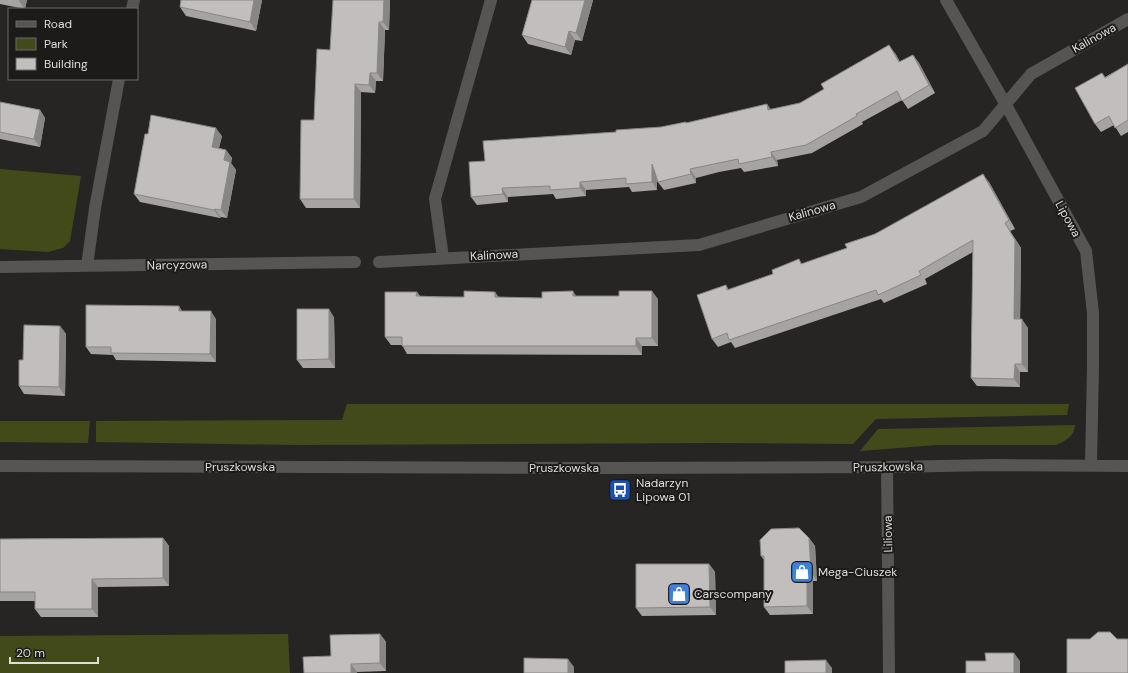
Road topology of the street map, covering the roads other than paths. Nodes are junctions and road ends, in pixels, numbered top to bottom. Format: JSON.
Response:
{"nodes":[{"id":1,"x":491,"y":0,"type":"edge"},
{"id":2,"x":946,"y":0,"type":"edge"},
{"id":3,"x":1128,"y":19,"type":"edge"},
{"id":4,"x":119,"y":80,"type":"edge"},
{"id":5,"x":1006,"y":105,"type":"junction"},
{"id":6,"x":443,"y":258,"type":"junction"},
{"id":7,"x":354,"y":262,"type":"dead end"},
{"id":8,"x":378,"y":262,"type":"dead end"},
{"id":9,"x":87,"y":266,"type":"junction"},
{"id":10,"x":0,"y":267,"type":"edge"},
{"id":11,"x":1091,"y":465,"type":"junction"},
{"id":12,"x":0,"y":466,"type":"edge"},
{"id":13,"x":1128,"y":466,"type":"edge"},
{"id":14,"x":887,"y":467,"type":"junction"},
{"id":15,"x":889,"y":673,"type":"edge"}],
"edges":[{"from":1,"to":6,"type":"street"},
{"from":2,"to":5,"type":"street","name":"Lipowa"},
{"from":3,"to":5,"type":"street","name":"Kalinowa"},
{"from":4,"to":9,"type":"street"},
{"from":5,"to":6,"type":"street","name":"Kalinowa"},
{"from":5,"to":11,"type":"street","name":"Lipowa"},
{"from":6,"to":8,"type":"street","name":"Kalinowa"},
{"from":7,"to":9,"type":"street","name":"Narcyzowa"},
{"from":9,"to":10,"type":"street","name":"Narcyzowa"},
{"from":11,"to":13,"type":"street","name":"Pruszkowska"},
{"from":11,"to":14,"type":"street","name":"Pruszkowska"},
{"from":12,"to":14,"type":"street","name":"Pruszkowska"},
{"from":14,"to":15,"type":"street","name":"Liliowa"}]}
